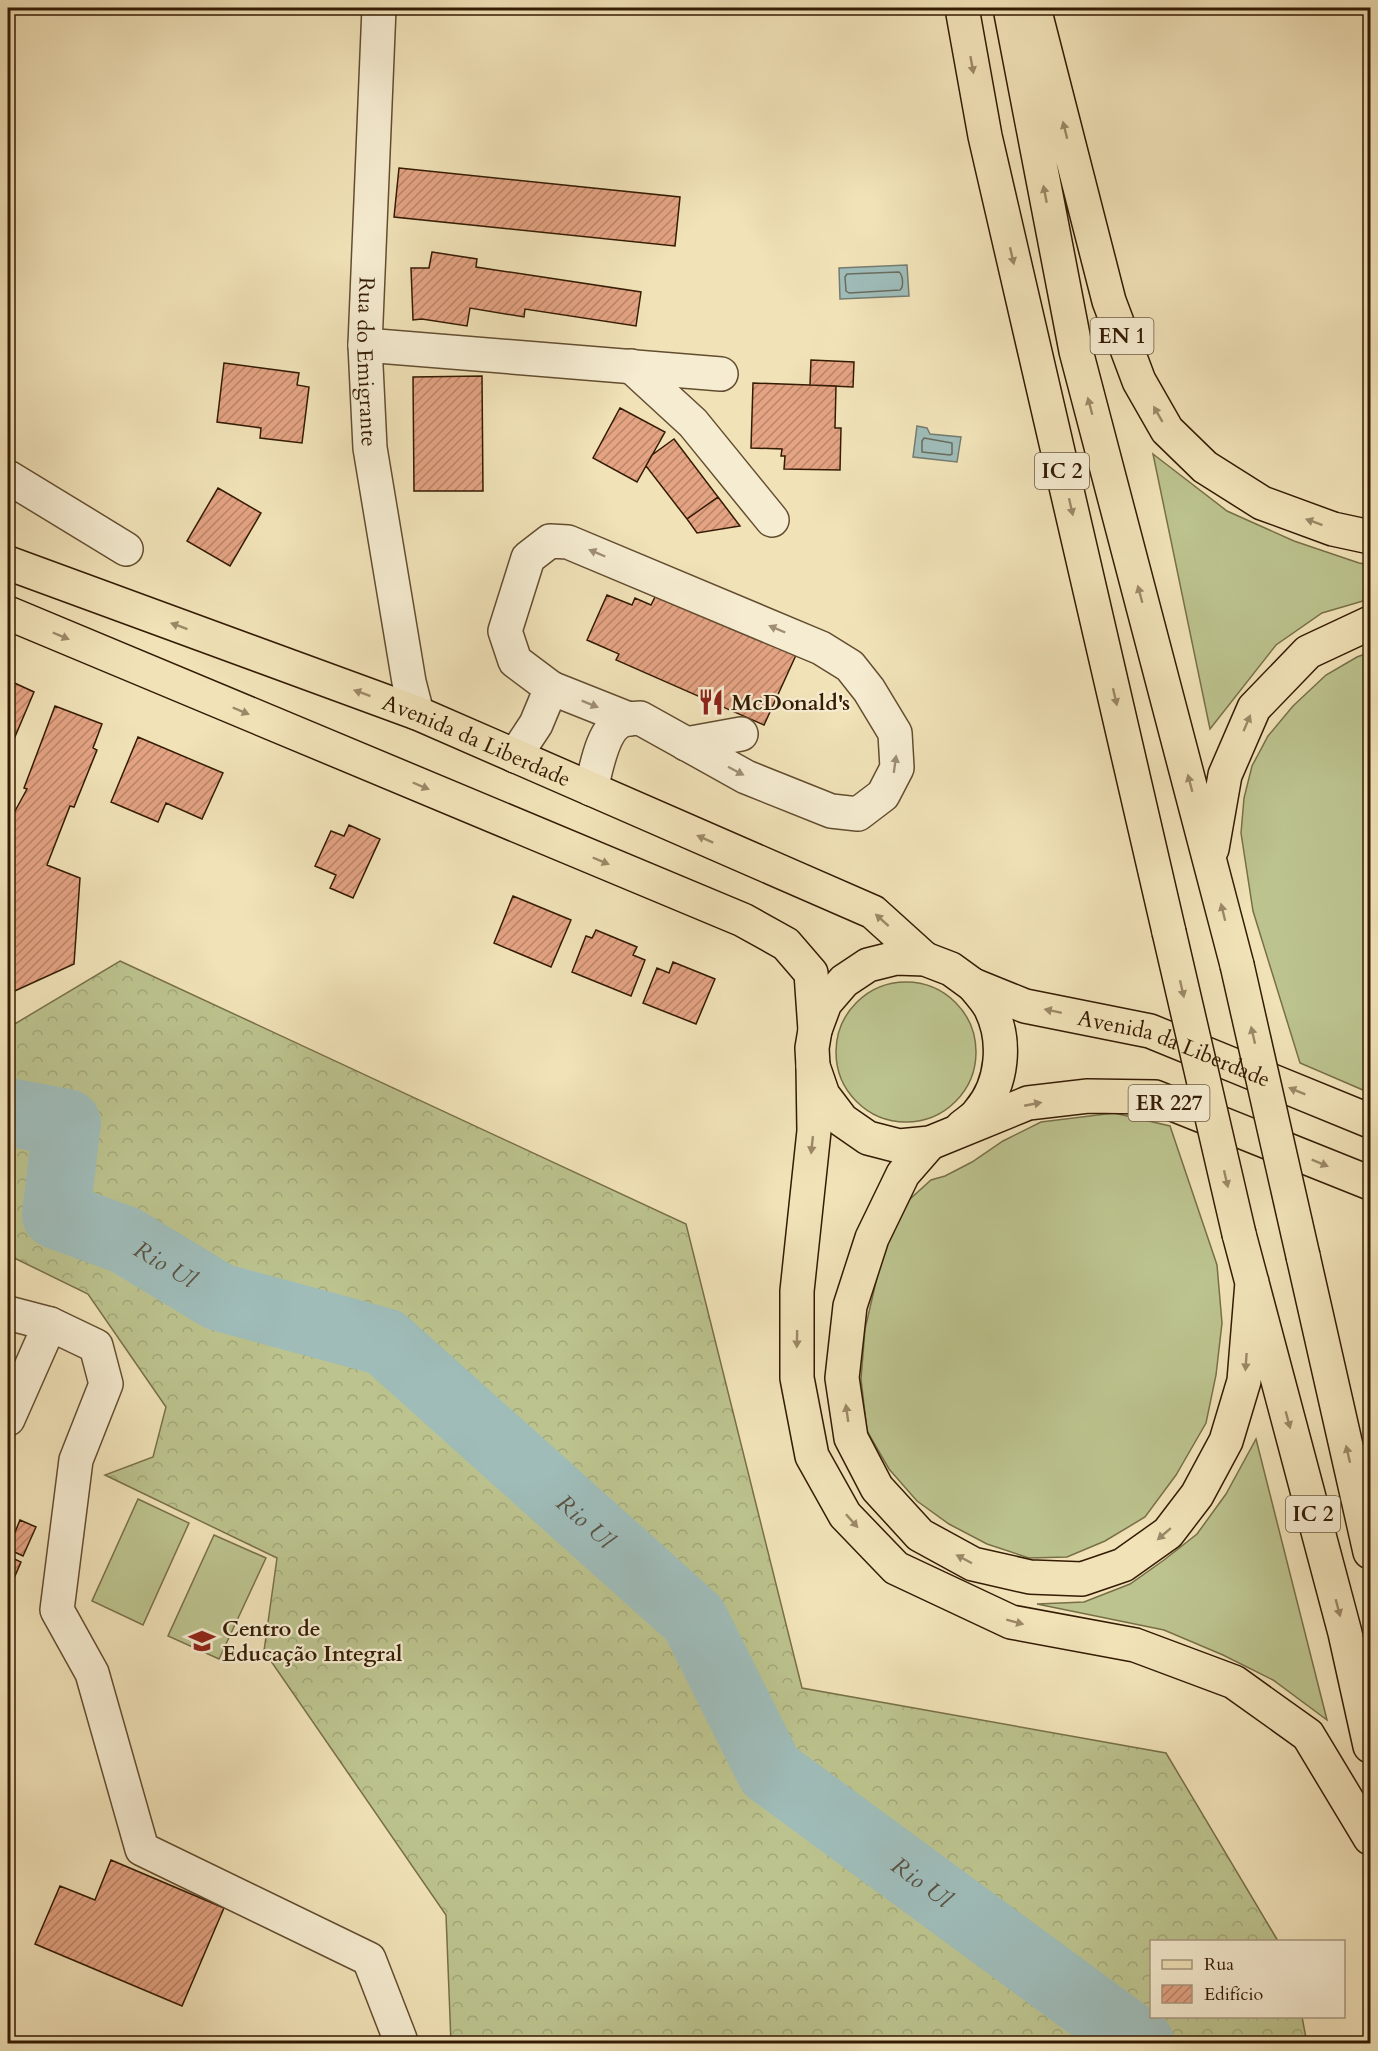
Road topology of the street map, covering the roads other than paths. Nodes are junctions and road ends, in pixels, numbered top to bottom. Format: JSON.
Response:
{"nodes":[{"id":1,"x":379,"y":8,"type":"edge"},
{"id":2,"x":962,"y":8,"type":"edge"},
{"id":3,"x":1010,"y":8,"type":"edge"},
{"id":4,"x":1034,"y":8,"type":"edge"},
{"id":5,"x":365,"y":345,"type":"junction"},
{"id":6,"x":631,"y":366,"type":"junction"},
{"id":7,"x":721,"y":374,"type":"dead end"},
{"id":8,"x":8,"y":477,"type":"edge"},
{"id":9,"x":772,"y":520,"type":"dead end"},
{"id":10,"x":1371,"y":537,"type":"edge"},
{"id":11,"x":126,"y":549,"type":"dead end"},
{"id":12,"x":8,"y":563,"type":"edge"},
{"id":13,"x":8,"y":613,"type":"edge"},
{"id":14,"x":1371,"y":623,"type":"edge"},
{"id":15,"x":551,"y":688,"type":"junction"},
{"id":16,"x":417,"y":713,"type":"junction"},
{"id":17,"x":629,"y":719,"type":"junction"},
{"id":18,"x":741,"y":734,"type":"dead end"},
{"id":19,"x":686,"y":744,"type":"junction"},
{"id":20,"x":515,"y":756,"type":"junction"},
{"id":21,"x":591,"y":789,"type":"junction"},
{"id":22,"x":1210,"y":860,"type":"junction"},
{"id":23,"x":926,"y":959,"type":"junction"},
{"id":24,"x":973,"y":985,"type":"junction"},
{"id":25,"x":815,"y":1030,"type":"junction"},
{"id":26,"x":813,"y":1066,"type":"junction"},
{"id":27,"x":1371,"y":1121,"type":"edge"},
{"id":28,"x":944,"y":1137,"type":"junction"},
{"id":29,"x":1371,"y":1183,"type":"edge"},
{"id":30,"x":1252,"y":1282,"type":"junction"},
{"id":31,"x":8,"y":1313,"type":"edge"},
{"id":32,"x":50,"y":1324,"type":"junction"},
{"id":33,"x":8,"y":1419,"type":"edge"},
{"id":34,"x":1371,"y":1552,"type":"edge"},
{"id":35,"x":1371,"y":1746,"type":"edge"},
{"id":36,"x":1371,"y":1838,"type":"edge"},
{"id":37,"x":400,"y":2043,"type":"edge"}],
"edges":[{"from":1,"to":5,"type":"street","name":"Rua do Emigrante"},
{"from":2,"to":30,"type":"main road","number":"IC 2","one_way":true,"bridge":true},
{"from":22,"to":3,"type":"main road","number":"IC 2","one_way":true},
{"from":10,"to":4,"type":"main road","number":"EN 1","one_way":true},
{"from":5,"to":6,"type":"street"},
{"from":5,"to":16,"type":"street","name":"Rua do Emigrante"},
{"from":6,"to":7,"type":"street"},
{"from":6,"to":9,"type":"street"},
{"from":8,"to":11,"type":"street"},
{"from":16,"to":12,"type":"main road","name":"Avenida da Liberdade","one_way":true},
{"from":13,"to":25,"type":"main road","name":"Avenida da Liberdade","one_way":true},
{"from":22,"to":14,"type":"main road","one_way":true},
{"from":15,"to":17,"type":"street","one_way":true},
{"from":19,"to":15,"type":"street","one_way":true},
{"from":15,"to":20,"type":"street"},
{"from":16,"to":20,"type":"main road","name":"Avenida da Liberdade"},
{"from":17,"to":19,"type":"street"},
{"from":17,"to":21,"type":"street"},
{"from":18,"to":19,"type":"street"},
{"from":20,"to":21,"type":"main road","name":"Avenida da Liberdade"},
{"from":23,"to":21,"type":"main road","name":"Avenida da Liberdade","one_way":true},
{"from":34,"to":22,"type":"main road","number":"IC 2","one_way":true,"bridge":true},
{"from":23,"to":24,"type":"main road","name":"Avenida da Liberdade","number":"ER 227"},
{"from":23,"to":25,"type":"main road","name":"Avenida da Liberdade","number":"ER 227"},
{"from":27,"to":24,"type":"main road","name":"Avenida da Liberdade","number":"ER 227","one_way":true},
{"from":24,"to":28,"type":"main road","name":"Avenida da Liberdade","number":"ER 227"},
{"from":25,"to":26,"type":"main road","name":"Avenida da Liberdade","number":"ER 227"},
{"from":26,"to":28,"type":"main road","name":"Avenida da Liberdade","number":"ER 227"},
{"from":26,"to":36,"type":"main road","one_way":true},
{"from":28,"to":29,"type":"main road","name":"Avenida da Liberdade","number":"ER 227","one_way":true},
{"from":30,"to":28,"type":"main road","one_way":true},
{"from":30,"to":35,"type":"main road","number":"IC 2","one_way":true},
{"from":31,"to":32,"type":"street"},
{"from":32,"to":33,"type":"street"},
{"from":32,"to":37,"type":"street"}]}
